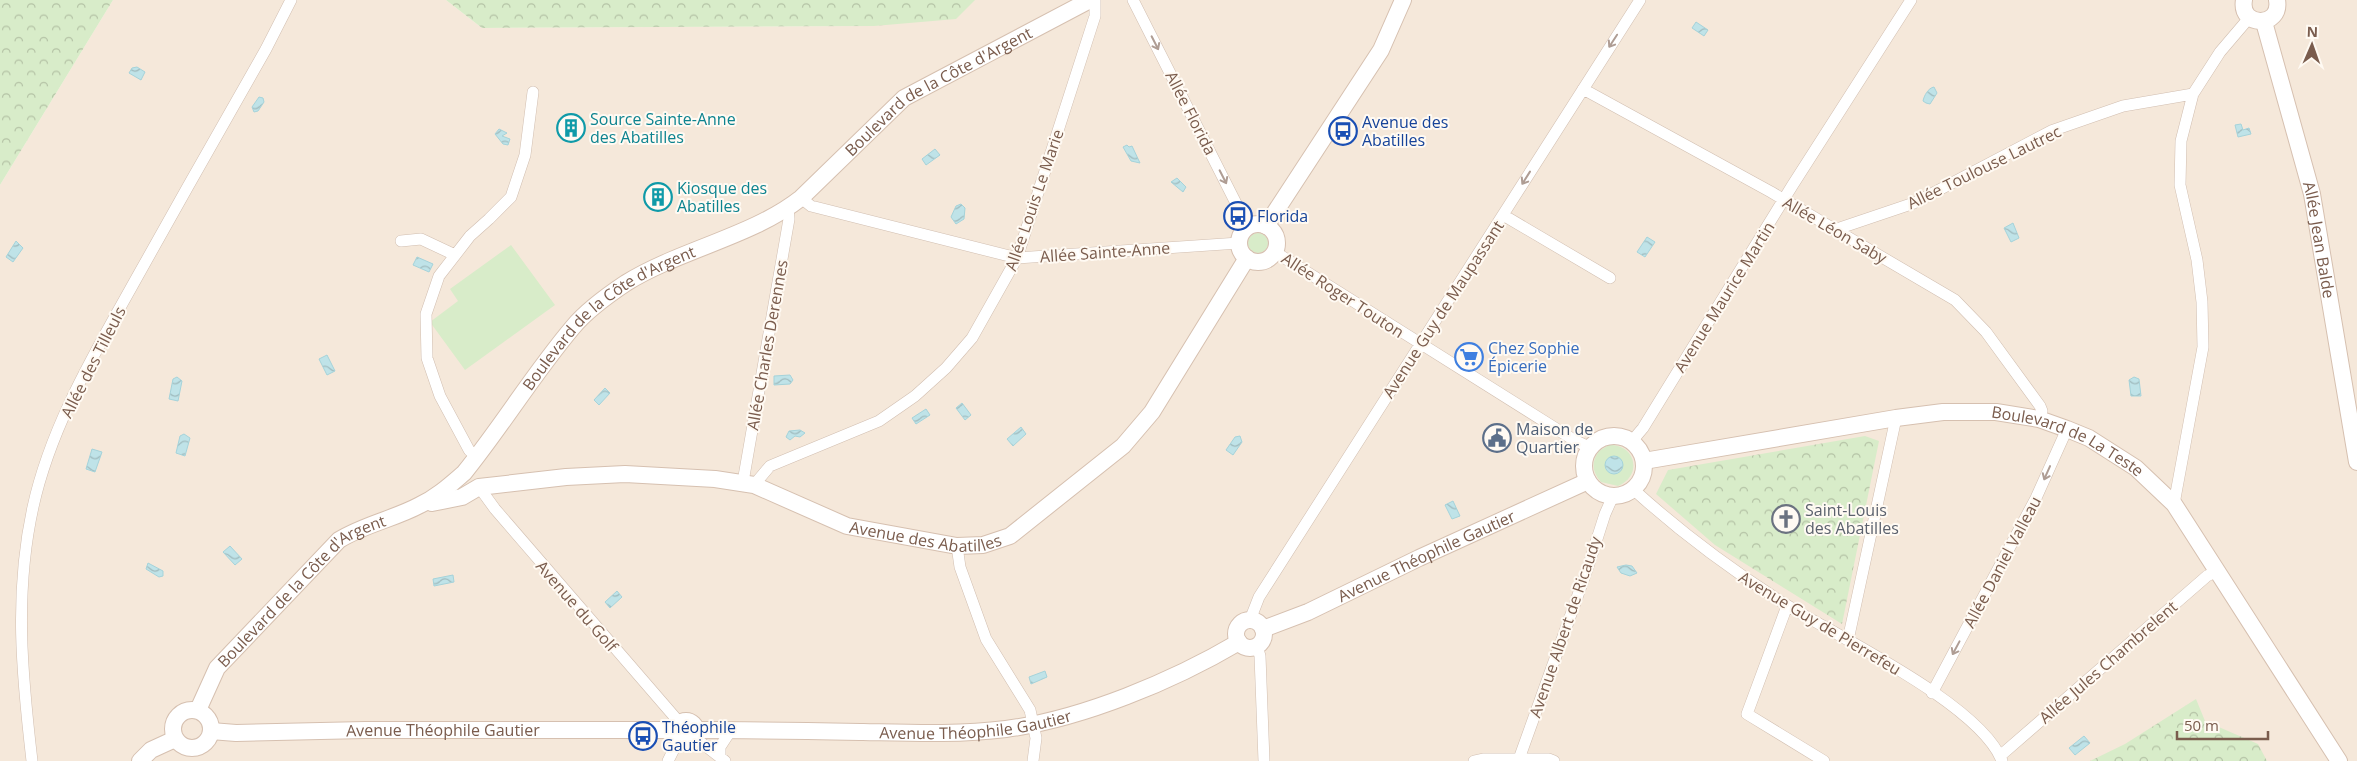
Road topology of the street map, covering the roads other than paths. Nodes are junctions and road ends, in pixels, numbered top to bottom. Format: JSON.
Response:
{"nodes":[{"id":1,"x":291,"y":0,"type":"edge"},
{"id":2,"x":1090,"y":0,"type":"edge"},
{"id":3,"x":1095,"y":0,"type":"edge"},
{"id":4,"x":1133,"y":0,"type":"edge"},
{"id":5,"x":1403,"y":0,"type":"edge"},
{"id":6,"x":1640,"y":0,"type":"edge"},
{"id":7,"x":1911,"y":0,"type":"edge"},
{"id":8,"x":2280,"y":1,"type":"edge"},
{"id":9,"x":2247,"y":8,"type":"edge"},
{"id":10,"x":1583,"y":89,"type":"junction"},
{"id":11,"x":533,"y":92,"type":"dead end"},
{"id":12,"x":2193,"y":94,"type":"junction"},
{"id":13,"x":1784,"y":200,"type":"junction"},
{"id":14,"x":794,"y":203,"type":"junction"},
{"id":15,"x":1503,"y":215,"type":"junction"},
{"id":16,"x":1266,"y":226,"type":"junction"},
{"id":17,"x":1248,"y":227,"type":"junction"},
{"id":18,"x":1834,"y":230,"type":"junction"},
{"id":19,"x":401,"y":241,"type":"dead end"},
{"id":20,"x":1243,"y":251,"type":"junction"},
{"id":21,"x":1275,"y":252,"type":"junction"},
{"id":22,"x":455,"y":254,"type":"junction"},
{"id":23,"x":1017,"y":258,"type":"junction"},
{"id":24,"x":1610,"y":278,"type":"dead end"},
{"id":25,"x":1419,"y":344,"type":"junction"},
{"id":26,"x":1896,"y":418,"type":"junction"},
{"id":27,"x":2039,"y":419,"type":"junction"},
{"id":28,"x":2067,"y":429,"type":"junction"},
{"id":29,"x":1632,"y":441,"type":"junction"},
{"id":30,"x":1590,"y":448,"type":"junction"},
{"id":31,"x":2356,"y":456,"type":"edge"},
{"id":32,"x":477,"y":457,"type":"junction"},
{"id":33,"x":1644,"y":461,"type":"junction"},
{"id":34,"x":464,"y":473,"type":"junction"},
{"id":35,"x":1588,"y":481,"type":"junction"},
{"id":36,"x":748,"y":483,"type":"junction"},
{"id":37,"x":478,"y":487,"type":"junction"},
{"id":38,"x":1633,"y":490,"type":"junction"},
{"id":39,"x":1613,"y":496,"type":"junction"},
{"id":40,"x":2174,"y":504,"type":"junction"},
{"id":41,"x":420,"y":506,"type":"junction"},
{"id":42,"x":957,"y":546,"type":"junction"},
{"id":43,"x":2217,"y":571,"type":"junction"},
{"id":44,"x":1787,"y":606,"type":"junction"},
{"id":45,"x":1256,"y":624,"type":"junction"},
{"id":46,"x":1848,"y":640,"type":"junction"},
{"id":47,"x":1239,"y":642,"type":"junction"},
{"id":48,"x":1257,"y":646,"type":"junction"},
{"id":49,"x":1932,"y":692,"type":"junction"},
{"id":50,"x":198,"y":710,"type":"junction"},
{"id":51,"x":1033,"y":724,"type":"junction"},
{"id":52,"x":212,"y":730,"type":"junction"},
{"id":53,"x":731,"y":730,"type":"junction"},
{"id":54,"x":685,"y":731,"type":"junction"},
{"id":55,"x":176,"y":739,"type":"junction"},
{"id":56,"x":2001,"y":758,"type":"edge"},
{"id":57,"x":723,"y":759,"type":"edge"},
{"id":58,"x":1519,"y":759,"type":"junction"},
{"id":59,"x":1533,"y":760,"type":"edge"},
{"id":60,"x":32,"y":761,"type":"edge"},
{"id":61,"x":140,"y":761,"type":"edge"},
{"id":62,"x":668,"y":761,"type":"edge"},
{"id":63,"x":1033,"y":761,"type":"edge"},
{"id":64,"x":1264,"y":761,"type":"edge"},
{"id":65,"x":1474,"y":761,"type":"edge"},
{"id":66,"x":1554,"y":761,"type":"edge"},
{"id":67,"x":1824,"y":761,"type":"edge"},
{"id":68,"x":2339,"y":761,"type":"edge"}],
"edges":[{"from":1,"to":60,"type":"street","name":"Allée des Tilleuls"},
{"from":2,"to":14,"type":"main road","name":"Boulevard de la Côte d'Argent"},
{"from":3,"to":23,"type":"street","name":"Allée Louis Le Marie"},
{"from":4,"to":17,"type":"street","name":"Allée Florida","one_way":true},
{"from":5,"to":16,"type":"main road"},
{"from":6,"to":10,"type":"street","name":"Avenue Guy de Maupassant","one_way":true},
{"from":7,"to":13,"type":"street","name":"Avenue Maurice Martin"},
{"from":8,"to":9,"type":"main road"},
{"from":9,"to":12,"type":"street"},
{"from":9,"to":31,"type":"main road","name":"Allée Jean Balde"},
{"from":10,"to":13,"type":"street","name":"Allée Léon Saby"},
{"from":10,"to":15,"type":"street","name":"Avenue Guy de Maupassant","one_way":true},
{"from":11,"to":22,"type":"street"},
{"from":12,"to":18,"type":"street","name":"Allée Toulouse Lautrec"},
{"from":12,"to":40,"type":"street"},
{"from":13,"to":18,"type":"street","name":"Allée Léon Saby"},
{"from":13,"to":29,"type":"street","name":"Avenue Maurice Martin"},
{"from":14,"to":23,"type":"street","name":"Allée Sainte-Anne"},
{"from":14,"to":32,"type":"main road","name":"Boulevard de la Côte d'Argent"},
{"from":14,"to":36,"type":"street","name":"Allée Charles Derennes"},
{"from":15,"to":24,"type":"street"},
{"from":15,"to":25,"type":"street","name":"Avenue Guy de Maupassant"},
{"from":16,"to":17,"type":"main road"},
{"from":16,"to":21,"type":"main road"},
{"from":17,"to":20,"type":"main road"},
{"from":18,"to":27,"type":"street","name":"Allée Léon Saby"},
{"from":19,"to":22,"type":"street"},
{"from":20,"to":21,"type":"main road"},
{"from":20,"to":23,"type":"street","name":"Allée Sainte-Anne"},
{"from":20,"to":42,"type":"main road","name":"Avenue des Abatilles"},
{"from":21,"to":25,"type":"street","name":"Allée Roger Touton"},
{"from":22,"to":32,"type":"street"},
{"from":23,"to":36,"type":"street","name":"Allée Louis Le Marie"},
{"from":25,"to":30,"type":"street","name":"Allée Roger Touton"},
{"from":25,"to":45,"type":"street","name":"Avenue Guy de Maupassant"},
{"from":26,"to":27,"type":"main road","name":"Boulevard de La Teste"},
{"from":26,"to":33,"type":"main road","name":"Boulevard de La Teste"},
{"from":26,"to":46,"type":"street"},
{"from":27,"to":28,"type":"main road","name":"Boulevard de La Teste"},
{"from":28,"to":40,"type":"main road","name":"Boulevard de La Teste"},
{"from":28,"to":49,"type":"street","name":"Allée Daniel Valleau","one_way":true},
{"from":29,"to":30,"type":"main road"},
{"from":29,"to":33,"type":"main road"},
{"from":30,"to":35,"type":"main road"},
{"from":32,"to":34,"type":"main road","name":"Boulevard de la Côte d'Argent"},
{"from":33,"to":38,"type":"main road"},
{"from":34,"to":37,"type":"main road"},
{"from":34,"to":41,"type":"main road","name":"Boulevard de la Côte d'Argent"},
{"from":35,"to":39,"type":"main road"},
{"from":35,"to":45,"type":"main road","name":"Avenue Théophile Gautier"},
{"from":36,"to":37,"type":"main road","name":"Avenue des Abatilles"},
{"from":36,"to":42,"type":"main road","name":"Avenue des Abatilles"},
{"from":37,"to":41,"type":"main road","name":"Avenue des Abatilles"},
{"from":37,"to":54,"type":"street","name":"Avenue du Golf"},
{"from":38,"to":39,"type":"main road"},
{"from":38,"to":44,"type":"street","name":"Avenue Guy de Pierrefeu"},
{"from":39,"to":58,"type":"street","name":"Avenue Albert de Ricaudy"},
{"from":40,"to":43,"type":"main road","name":"Boulevard de La Teste"},
{"from":41,"to":50,"type":"main road","name":"Boulevard de la Côte d'Argent"},
{"from":42,"to":51,"type":"street"},
{"from":43,"to":56,"type":"street","name":"Allée Jules Chambrelent"},
{"from":43,"to":68,"type":"main road","name":"Boulevard de La Teste"},
{"from":44,"to":46,"type":"street","name":"Avenue Guy de Pierrefeu"},
{"from":44,"to":67,"type":"street"},
{"from":45,"to":47,"type":"main road"},
{"from":45,"to":48,"type":"main road"},
{"from":46,"to":49,"type":"street","name":"Avenue Guy de Pierrefeu"},
{"from":47,"to":48,"type":"main road"},
{"from":47,"to":51,"type":"main road","name":"Avenue Théophile Gautier"},
{"from":48,"to":64,"type":"street"},
{"from":49,"to":56,"type":"street","name":"Avenue Guy de Pierrefeu"},
{"from":50,"to":52,"type":"main road"},
{"from":50,"to":55,"type":"main road"},
{"from":51,"to":53,"type":"main road","name":"Avenue Théophile Gautier"},
{"from":51,"to":63,"type":"street"},
{"from":52,"to":54,"type":"main road","name":"Avenue Théophile Gautier"},
{"from":52,"to":55,"type":"main road"},
{"from":53,"to":54,"type":"main road","name":"Avenue Théophile Gautier"},
{"from":53,"to":57,"type":"street","name":"Avenue du Golf"},
{"from":54,"to":57,"type":"street","name":"Avenue du Golf"},
{"from":54,"to":62,"type":"street"},
{"from":55,"to":61,"type":"main road"},
{"from":58,"to":59,"type":"street"},
{"from":58,"to":65,"type":"street"},
{"from":59,"to":66,"type":"street"}]}
